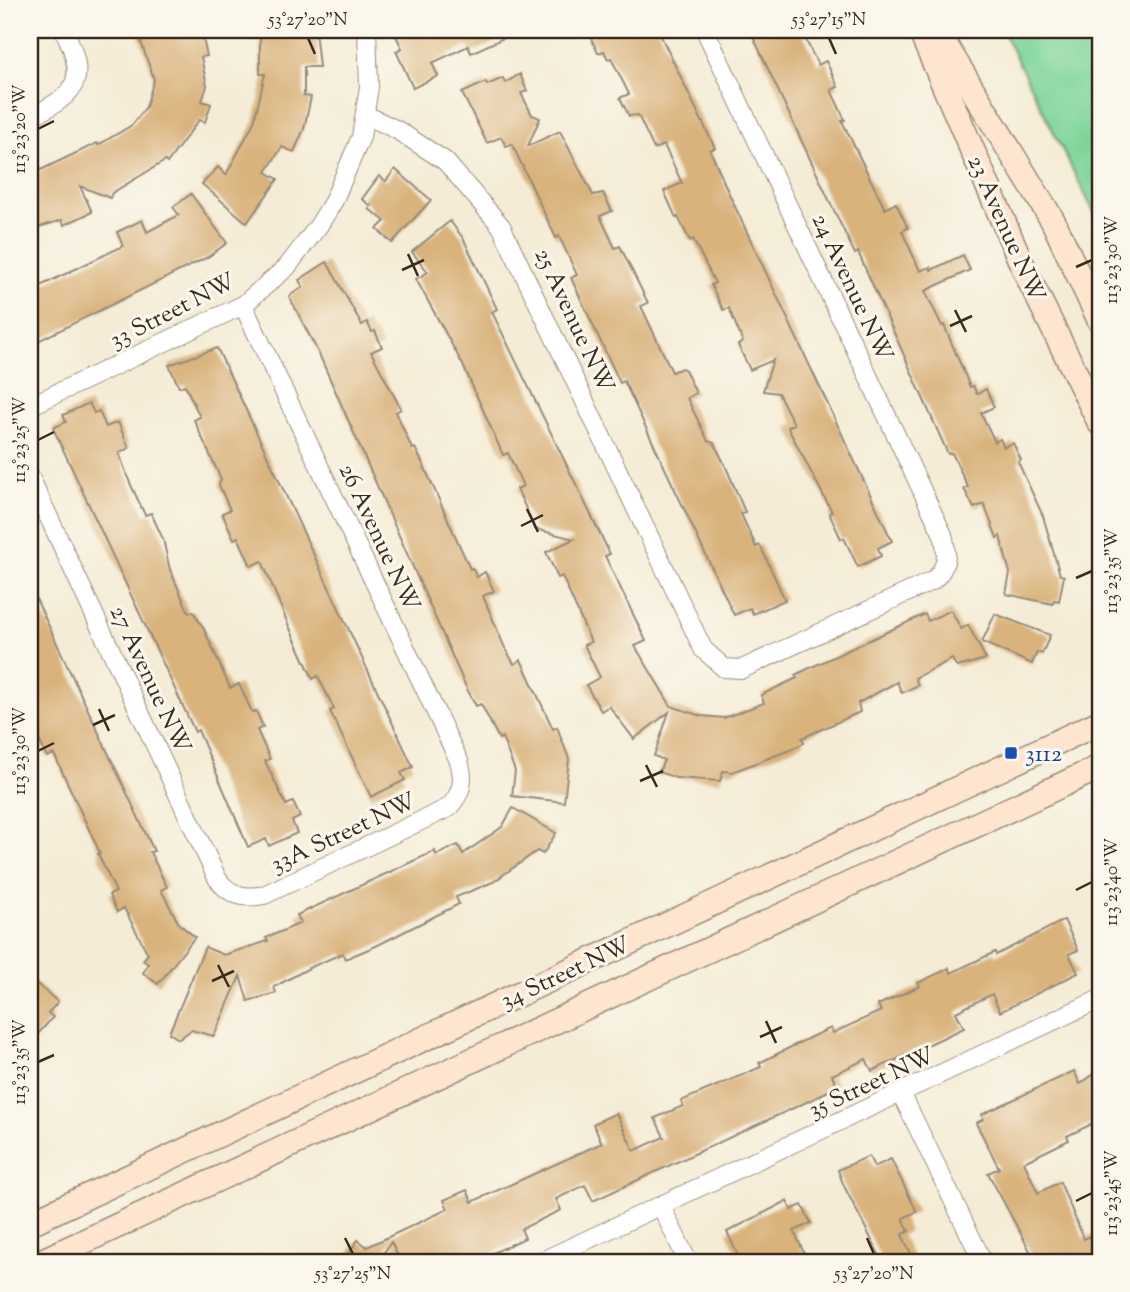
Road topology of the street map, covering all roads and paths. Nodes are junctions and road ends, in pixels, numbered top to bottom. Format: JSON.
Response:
{"nodes":[{"id":1,"x":64,"y":30,"type":"edge"},
{"id":2,"x":367,"y":30,"type":"edge"},
{"id":3,"x":705,"y":30,"type":"edge"},
{"id":4,"x":920,"y":30,"type":"edge"},
{"id":5,"x":936,"y":30,"type":"edge"},
{"id":6,"x":366,"y":115,"type":"junction"},
{"id":7,"x":30,"y":117,"type":"edge"},
{"id":8,"x":243,"y":305,"type":"junction"},
{"id":9,"x":1100,"y":321,"type":"edge"},
{"id":10,"x":30,"y":406,"type":"edge"},
{"id":11,"x":1100,"y":423,"type":"edge"},
{"id":12,"x":30,"y":477,"type":"edge"},
{"id":13,"x":724,"y":667,"type":"joint"},
{"id":14,"x":1100,"y":722,"type":"edge"},
{"id":15,"x":1100,"y":767,"type":"edge"},
{"id":16,"x":460,"y":791,"type":"joint"},
{"id":17,"x":236,"y":895,"type":"joint"},
{"id":18,"x":1100,"y":999,"type":"edge"},
{"id":19,"x":902,"y":1095,"type":"junction"},
{"id":20,"x":662,"y":1208,"type":"junction"},
{"id":21,"x":30,"y":1223,"type":"edge"},
{"id":22,"x":40,"y":1262,"type":"edge"},
{"id":23,"x":540,"y":1262,"type":"edge"},
{"id":24,"x":688,"y":1262,"type":"edge"},
{"id":25,"x":983,"y":1262,"type":"edge"}],
"edges":[{"from":1,"to":7,"type":"street"},
{"from":2,"to":6,"type":"street"},
{"from":3,"to":13,"type":"street","name":"24 Avenue NW"},
{"from":4,"to":11,"type":"main road","name":"23 Avenue NW"},
{"from":5,"to":9,"type":"main road","name":"23 Avenue NW"},
{"from":6,"to":8,"type":"street","name":"33 Street NW"},
{"from":6,"to":13,"type":"street","name":"25 Avenue NW"},
{"from":8,"to":10,"type":"street","name":"33 Street NW"},
{"from":8,"to":16,"type":"street","name":"26 Avenue NW"},
{"from":12,"to":17,"type":"street","name":"27 Avenue NW"},
{"from":14,"to":21,"type":"main road","name":"34 Street NW"},
{"from":15,"to":22,"type":"main road","name":"34 Street NW"},
{"from":16,"to":17,"type":"street","name":"33A Street NW"},
{"from":18,"to":19,"type":"street","name":"35 Street NW"},
{"from":19,"to":20,"type":"street","name":"35 Street NW"},
{"from":19,"to":25,"type":"street"},
{"from":20,"to":23,"type":"street","name":"35 Street NW"},
{"from":20,"to":24,"type":"street"}]}
